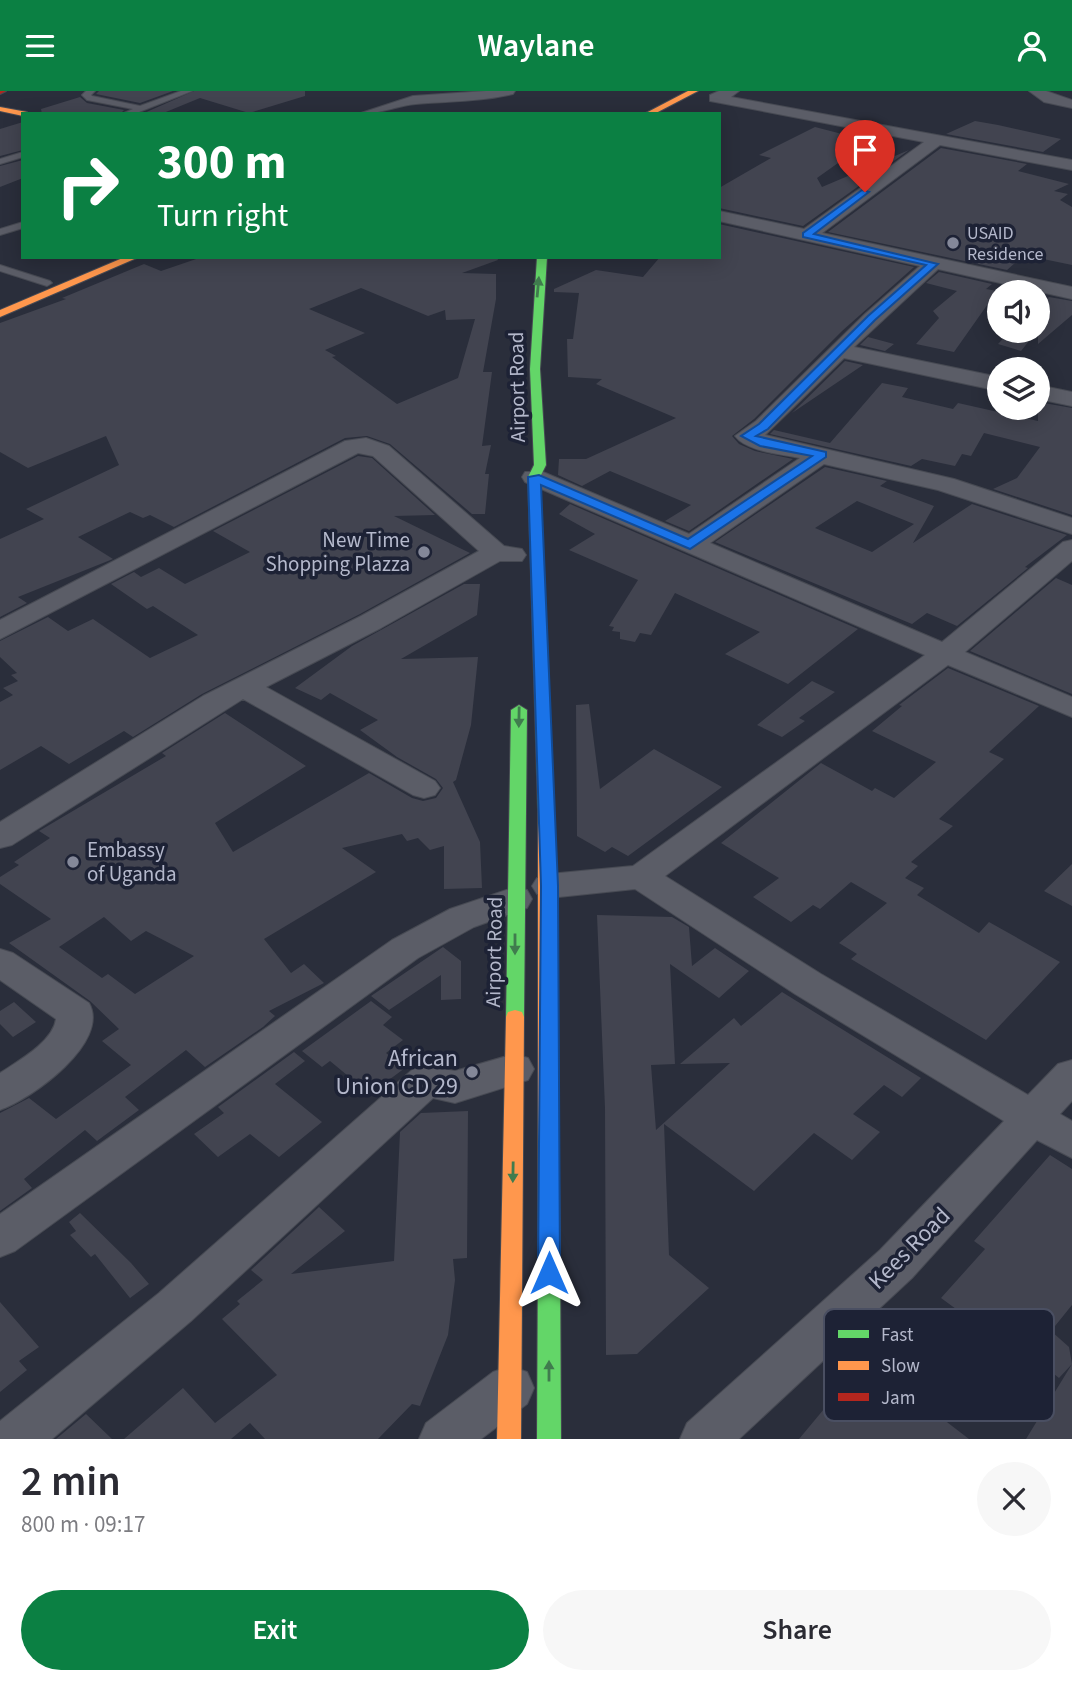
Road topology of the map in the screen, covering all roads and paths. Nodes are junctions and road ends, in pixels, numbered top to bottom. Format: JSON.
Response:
{"nodes":[{"id":1,"x":91,"y":91,"type":"edge"},
{"id":2,"x":188,"y":91,"type":"edge"},
{"id":3,"x":508,"y":91,"type":"edge"},
{"id":4,"x":694,"y":91,"type":"edge"},
{"id":5,"x":709,"y":91,"type":"edge"},
{"id":6,"x":732,"y":91,"type":"edge"},
{"id":7,"x":1036,"y":91,"type":"edge"},
{"id":8,"x":1072,"y":104,"type":"edge"},
{"id":9,"x":139,"y":108,"type":"junction"},
{"id":10,"x":0,"y":109,"type":"edge"},
{"id":11,"x":130,"y":112,"type":"edge"},
{"id":12,"x":372,"y":112,"type":"edge"},
{"id":13,"x":652,"y":112,"type":"edge"},
{"id":14,"x":668,"y":112,"type":"edge"},
{"id":15,"x":21,"y":113,"type":"edge"},
{"id":16,"x":935,"y":141,"type":"junction"},
{"id":17,"x":21,"y":155,"type":"edge"},
{"id":18,"x":0,"y":162,"type":"edge"},
{"id":19,"x":1072,"y":165,"type":"edge"},
{"id":20,"x":721,"y":217,"type":"edge"},
{"id":21,"x":21,"y":226,"type":"edge"},
{"id":22,"x":0,"y":232,"type":"edge"},
{"id":23,"x":807,"y":235,"type":"junction"},
{"id":24,"x":105,"y":259,"type":"edge"},
{"id":25,"x":128,"y":259,"type":"edge"},
{"id":26,"x":542,"y":259,"type":"edge"},
{"id":27,"x":933,"y":264,"type":"junction"},
{"id":28,"x":0,"y":268,"type":"edge"},
{"id":29,"x":54,"y":286,"type":"junction"},
{"id":30,"x":1072,"y":293,"type":"edge"},
{"id":31,"x":0,"y":303,"type":"edge"},
{"id":32,"x":0,"y":314,"type":"edge"},
{"id":33,"x":536,"y":336,"type":"junction"},
{"id":34,"x":518,"y":337,"type":"dead end"},
{"id":35,"x":841,"y":351,"type":"junction"},
{"id":36,"x":987,"y":381,"type":"edge"},
{"id":37,"x":1050,"y":392,"type":"edge"},
{"id":38,"x":1069,"y":393,"type":"edge"},
{"id":39,"x":822,"y":454,"type":"junction"},
{"id":40,"x":534,"y":477,"type":"junction"},
{"id":41,"x":1072,"y":526,"type":"edge"},
{"id":42,"x":690,"y":545,"type":"junction"},
{"id":43,"x":1072,"y":548,"type":"edge"},
{"id":44,"x":0,"y":631,"type":"edge"},
{"id":45,"x":946,"y":653,"type":"junction"},
{"id":46,"x":246,"y":688,"type":"junction"},
{"id":47,"x":519,"y":694,"type":"dead end"},
{"id":48,"x":1072,"y":708,"type":"edge"},
{"id":49,"x":424,"y":789,"type":"dead end"},
{"id":50,"x":0,"y":837,"type":"edge"},
{"id":51,"x":640,"y":877,"type":"junction"},
{"id":52,"x":532,"y":892,"type":"junction"},
{"id":53,"x":0,"y":962,"type":"edge"},
{"id":54,"x":514,"y":1069,"type":"junction"},
{"id":55,"x":1072,"y":1075,"type":"edge"},
{"id":56,"x":0,"y":1094,"type":"edge"},
{"id":57,"x":1034,"y":1117,"type":"junction"},
{"id":58,"x":1072,"y":1142,"type":"edge"},
{"id":59,"x":0,"y":1238,"type":"edge"},
{"id":60,"x":847,"y":1309,"type":"edge"},
{"id":61,"x":824,"y":1330,"type":"edge"},
{"id":62,"x":510,"y":1388,"type":"junction"},
{"id":63,"x":15,"y":1439,"type":"edge"},
{"id":64,"x":443,"y":1439,"type":"edge"},
{"id":65,"x":509,"y":1439,"type":"edge"},
{"id":66,"x":549,"y":1439,"type":"edge"},
{"id":67,"x":704,"y":1439,"type":"edge"}],
"edges":[{"from":1,"to":9,"type":"lane"},
{"from":2,"to":9,"type":"lane"},
{"from":3,"to":12,"type":"street"},
{"from":4,"to":13,"type":"main road"},
{"from":5,"to":14,"type":"main road"},
{"from":6,"to":16,"type":"street"},
{"from":7,"to":8,"type":"street"},
{"from":9,"to":11,"type":"lane"},
{"from":10,"to":15,"type":"main road"},
{"from":16,"to":19,"type":"street"},
{"from":16,"to":23,"type":"street"},
{"from":17,"to":18,"type":"lane"},
{"from":20,"to":23,"type":"street"},
{"from":21,"to":22,"type":"lane"},
{"from":23,"to":27,"type":"street"},
{"from":24,"to":29,"type":"main road"},
{"from":25,"to":29,"type":"main road"},
{"from":33,"to":26,"type":"main road","name":"Airport Road","one_way":true},
{"from":27,"to":30,"type":"street"},
{"from":27,"to":35,"type":"street"},
{"from":28,"to":29,"type":"lane"},
{"from":29,"to":31,"type":"main road"},
{"from":29,"to":32,"type":"main road"},
{"from":33,"to":34,"type":"main road"},
{"from":33,"to":40,"type":"main road","name":"Airport Road"},
{"from":35,"to":36,"type":"street"},
{"from":35,"to":39,"type":"street"},
{"from":37,"to":38,"type":"street"},
{"from":39,"to":41,"type":"street"},
{"from":39,"to":42,"type":"street"},
{"from":40,"to":42,"type":"street"},
{"from":40,"to":52,"type":"main road","name":"Airport Road"},
{"from":42,"to":45,"type":"street"},
{"from":43,"to":45,"type":"street"},
{"from":44,"to":46,"type":"street"},
{"from":45,"to":48,"type":"street"},
{"from":45,"to":51,"type":"street"},
{"from":46,"to":49,"type":"street"},
{"from":46,"to":50,"type":"street"},
{"from":47,"to":52,"type":"main road","name":"Airport Road","one_way":true},
{"from":51,"to":52,"type":"street"},
{"from":51,"to":57,"type":"street"},
{"from":52,"to":54,"type":"main road","name":"Airport Road","one_way":true},
{"from":52,"to":59,"type":"street"},
{"from":66,"to":52,"type":"main road","name":"Airport Road","one_way":true},
{"from":53,"to":56,"type":"street"},
{"from":54,"to":62,"type":"main road","name":"Airport Road","one_way":true},
{"from":54,"to":63,"type":"street"},
{"from":55,"to":57,"type":"street","name":"Kees Road"},
{"from":57,"to":58,"type":"street"},
{"from":57,"to":60,"type":"street","name":"Kees Road"},
{"from":61,"to":67,"type":"street","name":"Kees Road"},
{"from":62,"to":64,"type":"street"},
{"from":62,"to":65,"type":"main road","name":"Airport Road"}]}
